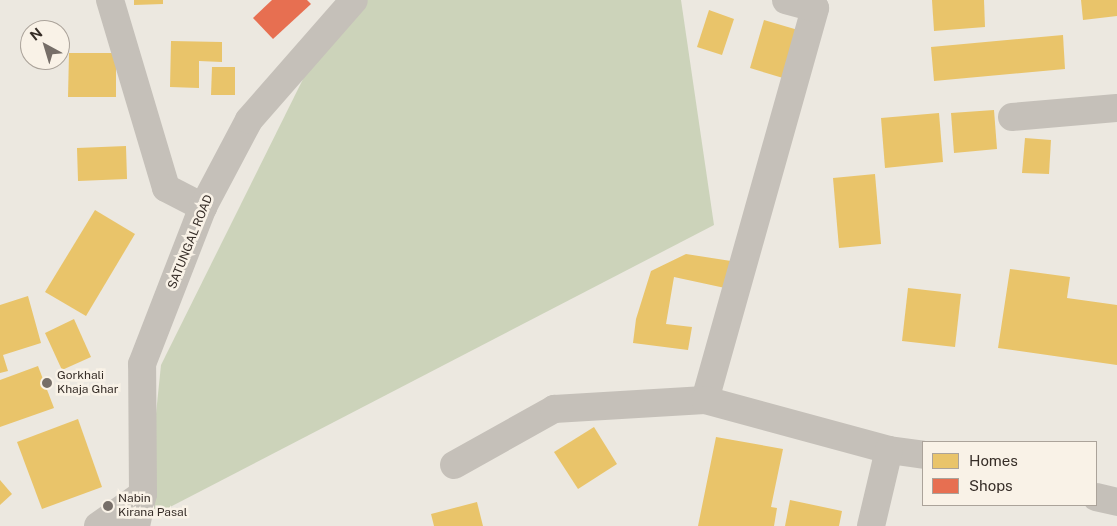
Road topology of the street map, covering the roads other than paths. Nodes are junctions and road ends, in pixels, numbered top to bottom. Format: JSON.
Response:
{"nodes":[{"id":1,"x":110,"y":0,"type":"edge"},
{"id":2,"x":354,"y":0,"type":"edge"},
{"id":3,"x":786,"y":0,"type":"edge"},
{"id":4,"x":1117,"y":108,"type":"edge"},
{"id":5,"x":1012,"y":117,"type":"dead end"},
{"id":6,"x":203,"y":207,"type":"junction"},
{"id":7,"x":705,"y":400,"type":"junction"},
{"id":8,"x":890,"y":450,"type":"junction"},
{"id":9,"x":922,"y":455,"type":"edge"},
{"id":10,"x":454,"y":465,"type":"dead end"},
{"id":11,"x":143,"y":494,"type":"junction"},
{"id":12,"x":1097,"y":497,"type":"edge"},
{"id":13,"x":1117,"y":502,"type":"edge"},
{"id":14,"x":98,"y":526,"type":"edge"},
{"id":15,"x":136,"y":526,"type":"edge"},
{"id":16,"x":871,"y":526,"type":"edge"}],
"edges":[{"from":1,"to":6,"type":"street"},
{"from":2,"to":6,"type":"street","name":"SATUNGAL ROAD"},
{"from":3,"to":7,"type":"street"},
{"from":4,"to":5,"type":"street"},
{"from":6,"to":11,"type":"street","name":"SATUNGAL ROAD"},
{"from":7,"to":8,"type":"street"},
{"from":7,"to":10,"type":"street"},
{"from":8,"to":9,"type":"street"},
{"from":8,"to":16,"type":"street"},
{"from":11,"to":14,"type":"street"},
{"from":11,"to":15,"type":"street","name":"SATUNGAL ROAD"},
{"from":12,"to":13,"type":"street"}]}
